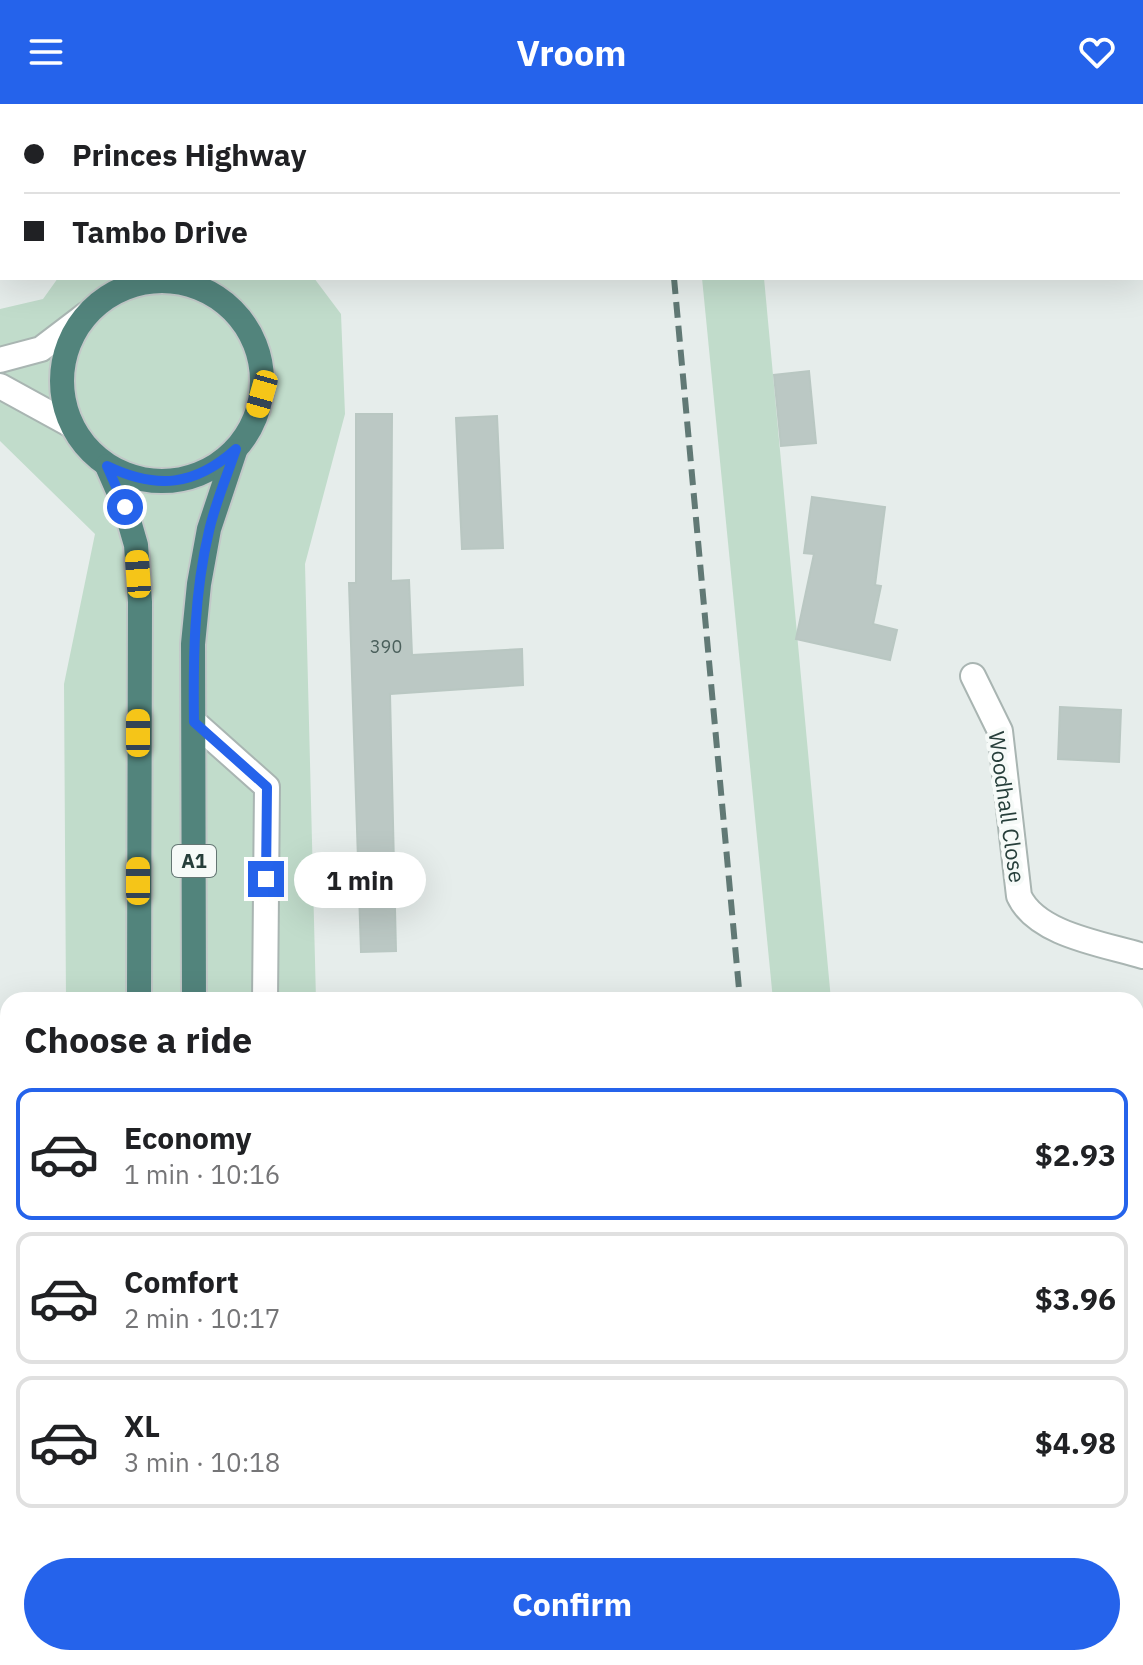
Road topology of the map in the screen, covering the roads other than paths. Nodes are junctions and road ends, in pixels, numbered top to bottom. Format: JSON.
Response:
{"nodes":[{"id":1,"x":105,"y":280,"type":"edge"},
{"id":2,"x":210,"y":280,"type":"edge"},
{"id":3,"x":92,"y":308,"type":"junction"},
{"id":4,"x":233,"y":309,"type":"junction"},
{"id":5,"x":0,"y":360,"type":"edge"},
{"id":6,"x":0,"y":386,"type":"edge"},
{"id":7,"x":71,"y":425,"type":"junction"},
{"id":8,"x":236,"y":449,"type":"junction"},
{"id":9,"x":107,"y":466,"type":"junction"},
{"id":10,"x":973,"y":676,"type":"dead end"},
{"id":11,"x":194,"y":722,"type":"junction"},
{"id":12,"x":1143,"y":956,"type":"edge"},
{"id":13,"x":139,"y":992,"type":"edge"},
{"id":14,"x":194,"y":992,"type":"edge"},
{"id":15,"x":265,"y":992,"type":"edge"}],
"edges":[{"from":1,"to":3,"type":"highway","number":"A1"},
{"from":2,"to":4,"type":"highway","number":"A1"},
{"from":3,"to":4,"type":"highway","number":"A1"},
{"from":3,"to":5,"type":"street"},
{"from":3,"to":7,"type":"highway","number":"A1"},
{"from":4,"to":8,"type":"highway","number":"A1"},
{"from":6,"to":7,"type":"street"},
{"from":7,"to":9,"type":"highway","number":"A1"},
{"from":8,"to":9,"type":"highway","number":"A1"},
{"from":8,"to":11,"type":"highway","number":"A1"},
{"from":9,"to":13,"type":"highway","number":"A1"},
{"from":10,"to":12,"type":"street","name":"Woodhall Close"},
{"from":11,"to":14,"type":"highway","number":"A1"},
{"from":11,"to":15,"type":"street"}]}
